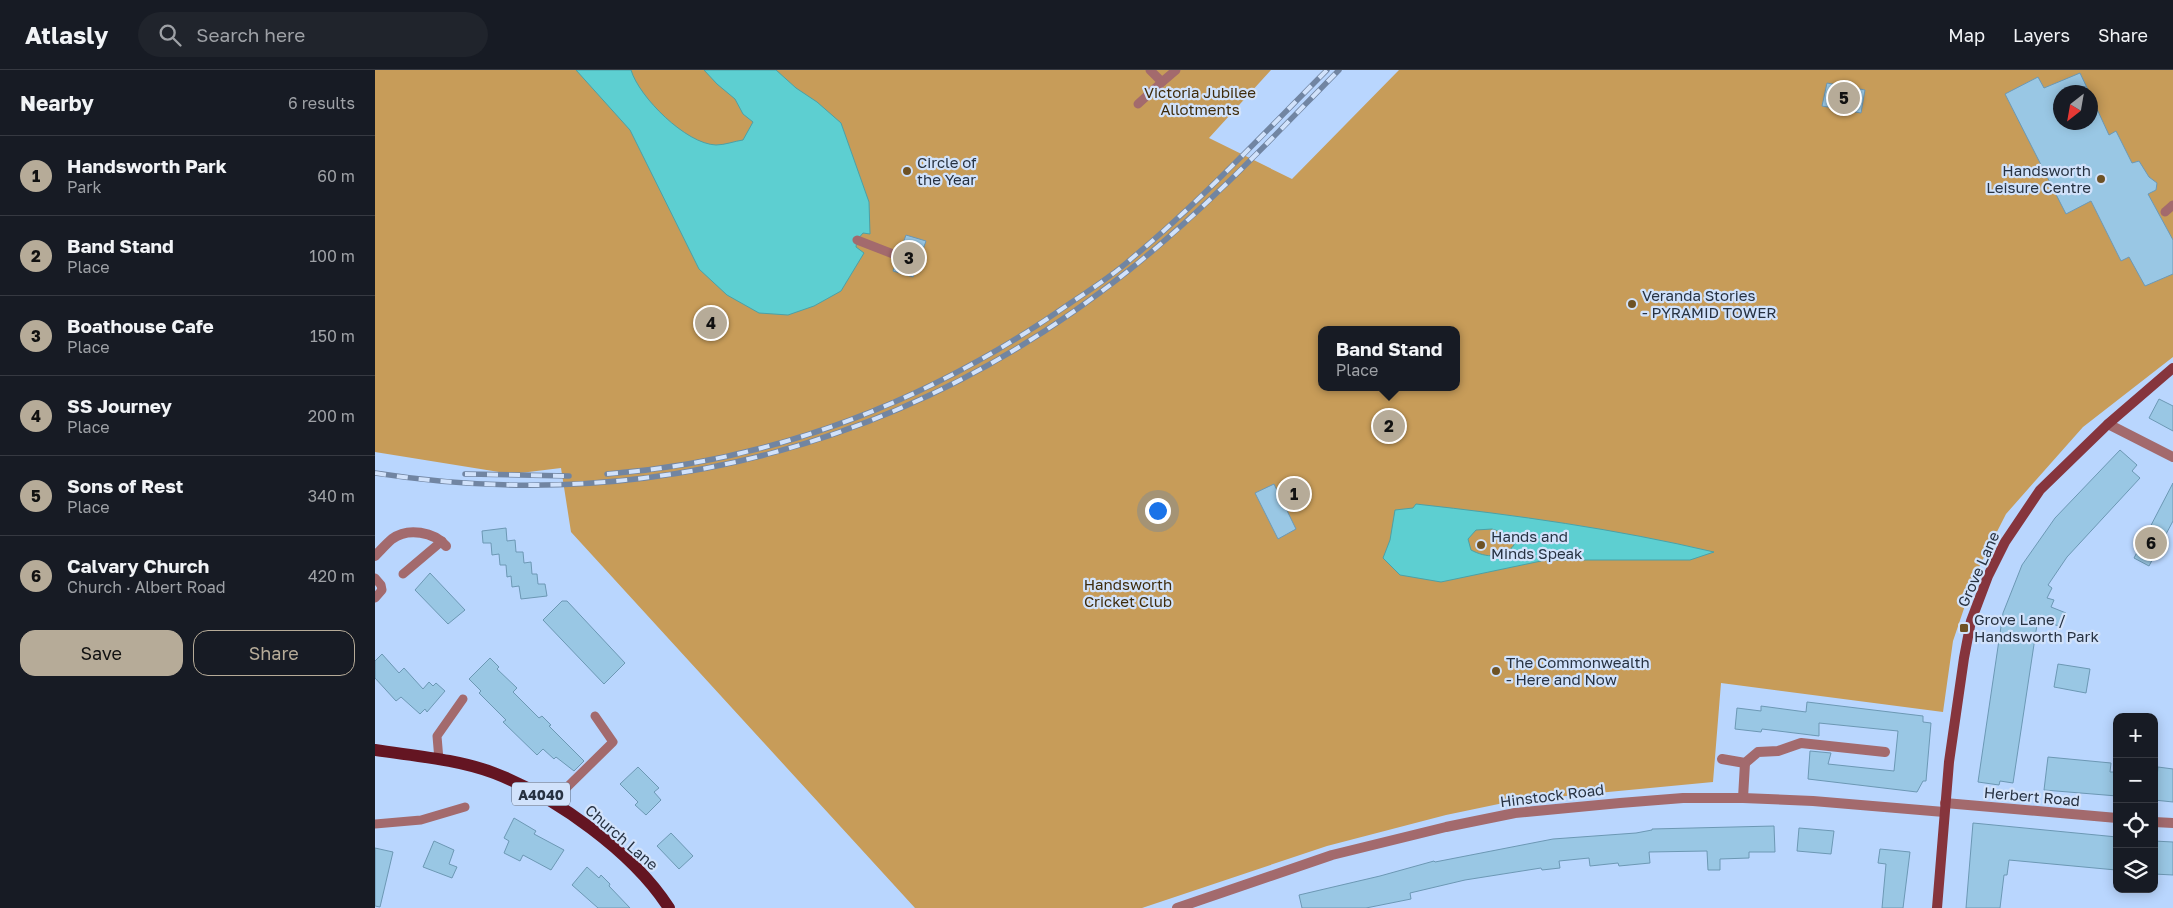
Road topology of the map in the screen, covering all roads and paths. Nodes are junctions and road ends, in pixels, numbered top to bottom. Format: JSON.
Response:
{"nodes":[{"id":1,"x":1150,"y":70,"type":"edge"},
{"id":2,"x":1176,"y":70,"type":"edge"},
{"id":3,"x":1162,"y":82,"type":"junction"},
{"id":4,"x":1138,"y":104,"type":"dead end"},
{"id":5,"x":2173,"y":205,"type":"edge"},
{"id":6,"x":2165,"y":212,"type":"dead end"},
{"id":7,"x":857,"y":240,"type":"dead end"},
{"id":8,"x":893,"y":254,"type":"dead end"},
{"id":9,"x":2173,"y":368,"type":"edge"},
{"id":10,"x":2108,"y":424,"type":"junction"},
{"id":11,"x":2173,"y":457,"type":"edge"},
{"id":12,"x":444,"y":543,"type":"joint"},
{"id":13,"x":375,"y":556,"type":"edge"},
{"id":14,"x":403,"y":574,"type":"dead end"},
{"id":15,"x":375,"y":578,"type":"edge"},
{"id":16,"x":375,"y":598,"type":"edge"},
{"id":17,"x":463,"y":699,"type":"dead end"},
{"id":18,"x":595,"y":716,"type":"dead end"},
{"id":19,"x":375,"y":750,"type":"edge"},
{"id":20,"x":1885,"y":752,"type":"dead end"},
{"id":21,"x":1722,"y":759,"type":"dead end"},
{"id":22,"x":439,"y":760,"type":"junction"},
{"id":23,"x":1745,"y":763,"type":"junction"},
{"id":24,"x":1743,"y":798,"type":"junction"},
{"id":25,"x":552,"y":802,"type":"junction"},
{"id":26,"x":465,"y":807,"type":"dead end"},
{"id":27,"x":1945,"y":808,"type":"junction"},
{"id":28,"x":2113,"y":818,"type":"edge"},
{"id":29,"x":2158,"y":822,"type":"edge"},
{"id":30,"x":2173,"y":823,"type":"edge"},
{"id":31,"x":375,"y":824,"type":"edge"},
{"id":32,"x":1191,"y":905,"type":"edge"},
{"id":33,"x":669,"y":908,"type":"edge"},
{"id":34,"x":1177,"y":908,"type":"edge"},
{"id":35,"x":1937,"y":908,"type":"edge"}],
"edges":[{"from":1,"to":3,"type":"lane"},
{"from":2,"to":3,"type":"lane"},
{"from":3,"to":4,"type":"lane"},
{"from":5,"to":6,"type":"lane"},
{"from":7,"to":8,"type":"lane"},
{"from":9,"to":10,"type":"street","name":"Grove Lane"},
{"from":10,"to":11,"type":"street"},
{"from":10,"to":27,"type":"street","name":"Grove Lane"},
{"from":12,"to":13,"type":"street"},
{"from":12,"to":14,"type":"lane"},
{"from":15,"to":16,"type":"lane"},
{"from":17,"to":22,"type":"lane"},
{"from":18,"to":25,"type":"lane"},
{"from":19,"to":22,"type":"main road","name":"Church Lane","number":"A4040"},
{"from":20,"to":23,"type":"street"},
{"from":21,"to":23,"type":"street"},
{"from":22,"to":25,"type":"main road","name":"Church Lane","number":"A4040"},
{"from":23,"to":24,"type":"street"},
{"from":24,"to":27,"type":"street","name":"Hinstock Road"},
{"from":24,"to":32,"type":"street","name":"Hinstock Road"},
{"from":25,"to":33,"type":"main road","name":"Church Lane","number":"A4040"},
{"from":26,"to":31,"type":"lane"},
{"from":27,"to":28,"type":"street","name":"Herbert Road"},
{"from":27,"to":35,"type":"street","name":"Grove Lane"},
{"from":29,"to":30,"type":"street"},
{"from":32,"to":34,"type":"street","name":"Hinstock Road"}]}
